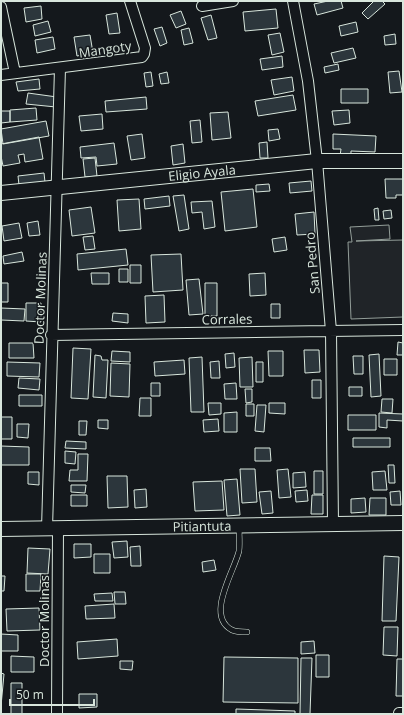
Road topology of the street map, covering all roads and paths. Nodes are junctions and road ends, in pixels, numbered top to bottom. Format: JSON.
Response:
{"nodes":[{"id":1,"x":130,"y":1,"type":"edge"},
{"id":2,"x":233,"y":1,"type":"edge"},
{"id":3,"x":293,"y":1,"type":"edge"},
{"id":4,"x":202,"y":6,"type":"dead end"},
{"id":5,"x":1,"y":7,"type":"edge"},
{"id":6,"x":60,"y":68,"type":"junction"},
{"id":7,"x":14,"y":73,"type":"junction"},
{"id":8,"x":1,"y":74,"type":"edge"},
{"id":9,"x":317,"y":161,"type":"junction"},
{"id":10,"x":403,"y":161,"type":"edge"},
{"id":11,"x":57,"y":187,"type":"junction"},
{"id":12,"x":1,"y":193,"type":"edge"},
{"id":13,"x":403,"y":330,"type":"edge"},
{"id":14,"x":331,"y":331,"type":"junction"},
{"id":15,"x":51,"y":334,"type":"junction"},
{"id":16,"x":403,"y":523,"type":"edge"},
{"id":17,"x":332,"y":524,"type":"junction"},
{"id":18,"x":239,"y":525,"type":"junction"},
{"id":19,"x":52,"y":528,"type":"junction"},
{"id":20,"x":1,"y":529,"type":"edge"},
{"id":21,"x":247,"y":632,"type":"dead end"},
{"id":22,"x":57,"y":714,"type":"edge"}],
"edges":[{"from":1,"to":6,"type":"street","name":"Mangoty"},
{"from":2,"to":4,"type":"street"},
{"from":3,"to":9,"type":"street","name":"San Pedro"},
{"from":5,"to":7,"type":"street"},
{"from":6,"to":7,"type":"street"},
{"from":6,"to":11,"type":"street","name":"Doctor Molinas"},
{"from":7,"to":8,"type":"street"},
{"from":9,"to":10,"type":"street","name":"Eligio Ayala"},
{"from":9,"to":11,"type":"street","name":"Eligio Ayala"},
{"from":9,"to":14,"type":"street","name":"San Pedro"},
{"from":11,"to":12,"type":"street","name":"Eligio Ayala"},
{"from":11,"to":15,"type":"street","name":"Doctor Molinas"},
{"from":13,"to":14,"type":"street","name":"Corrales"},
{"from":14,"to":15,"type":"street","name":"Corrales"},
{"from":14,"to":17,"type":"street","name":"San Pedro"},
{"from":15,"to":19,"type":"street","name":"Doctor Molinas"},
{"from":16,"to":17,"type":"street","name":"Pitiantuta"},
{"from":17,"to":18,"type":"street","name":"Pitiantuta"},
{"from":18,"to":19,"type":"street","name":"Pitiantuta"},
{"from":18,"to":21,"type":"lane"},
{"from":19,"to":20,"type":"street","name":"Pitiantuta"},
{"from":19,"to":22,"type":"street","name":"Doctor Molinas"}]}
